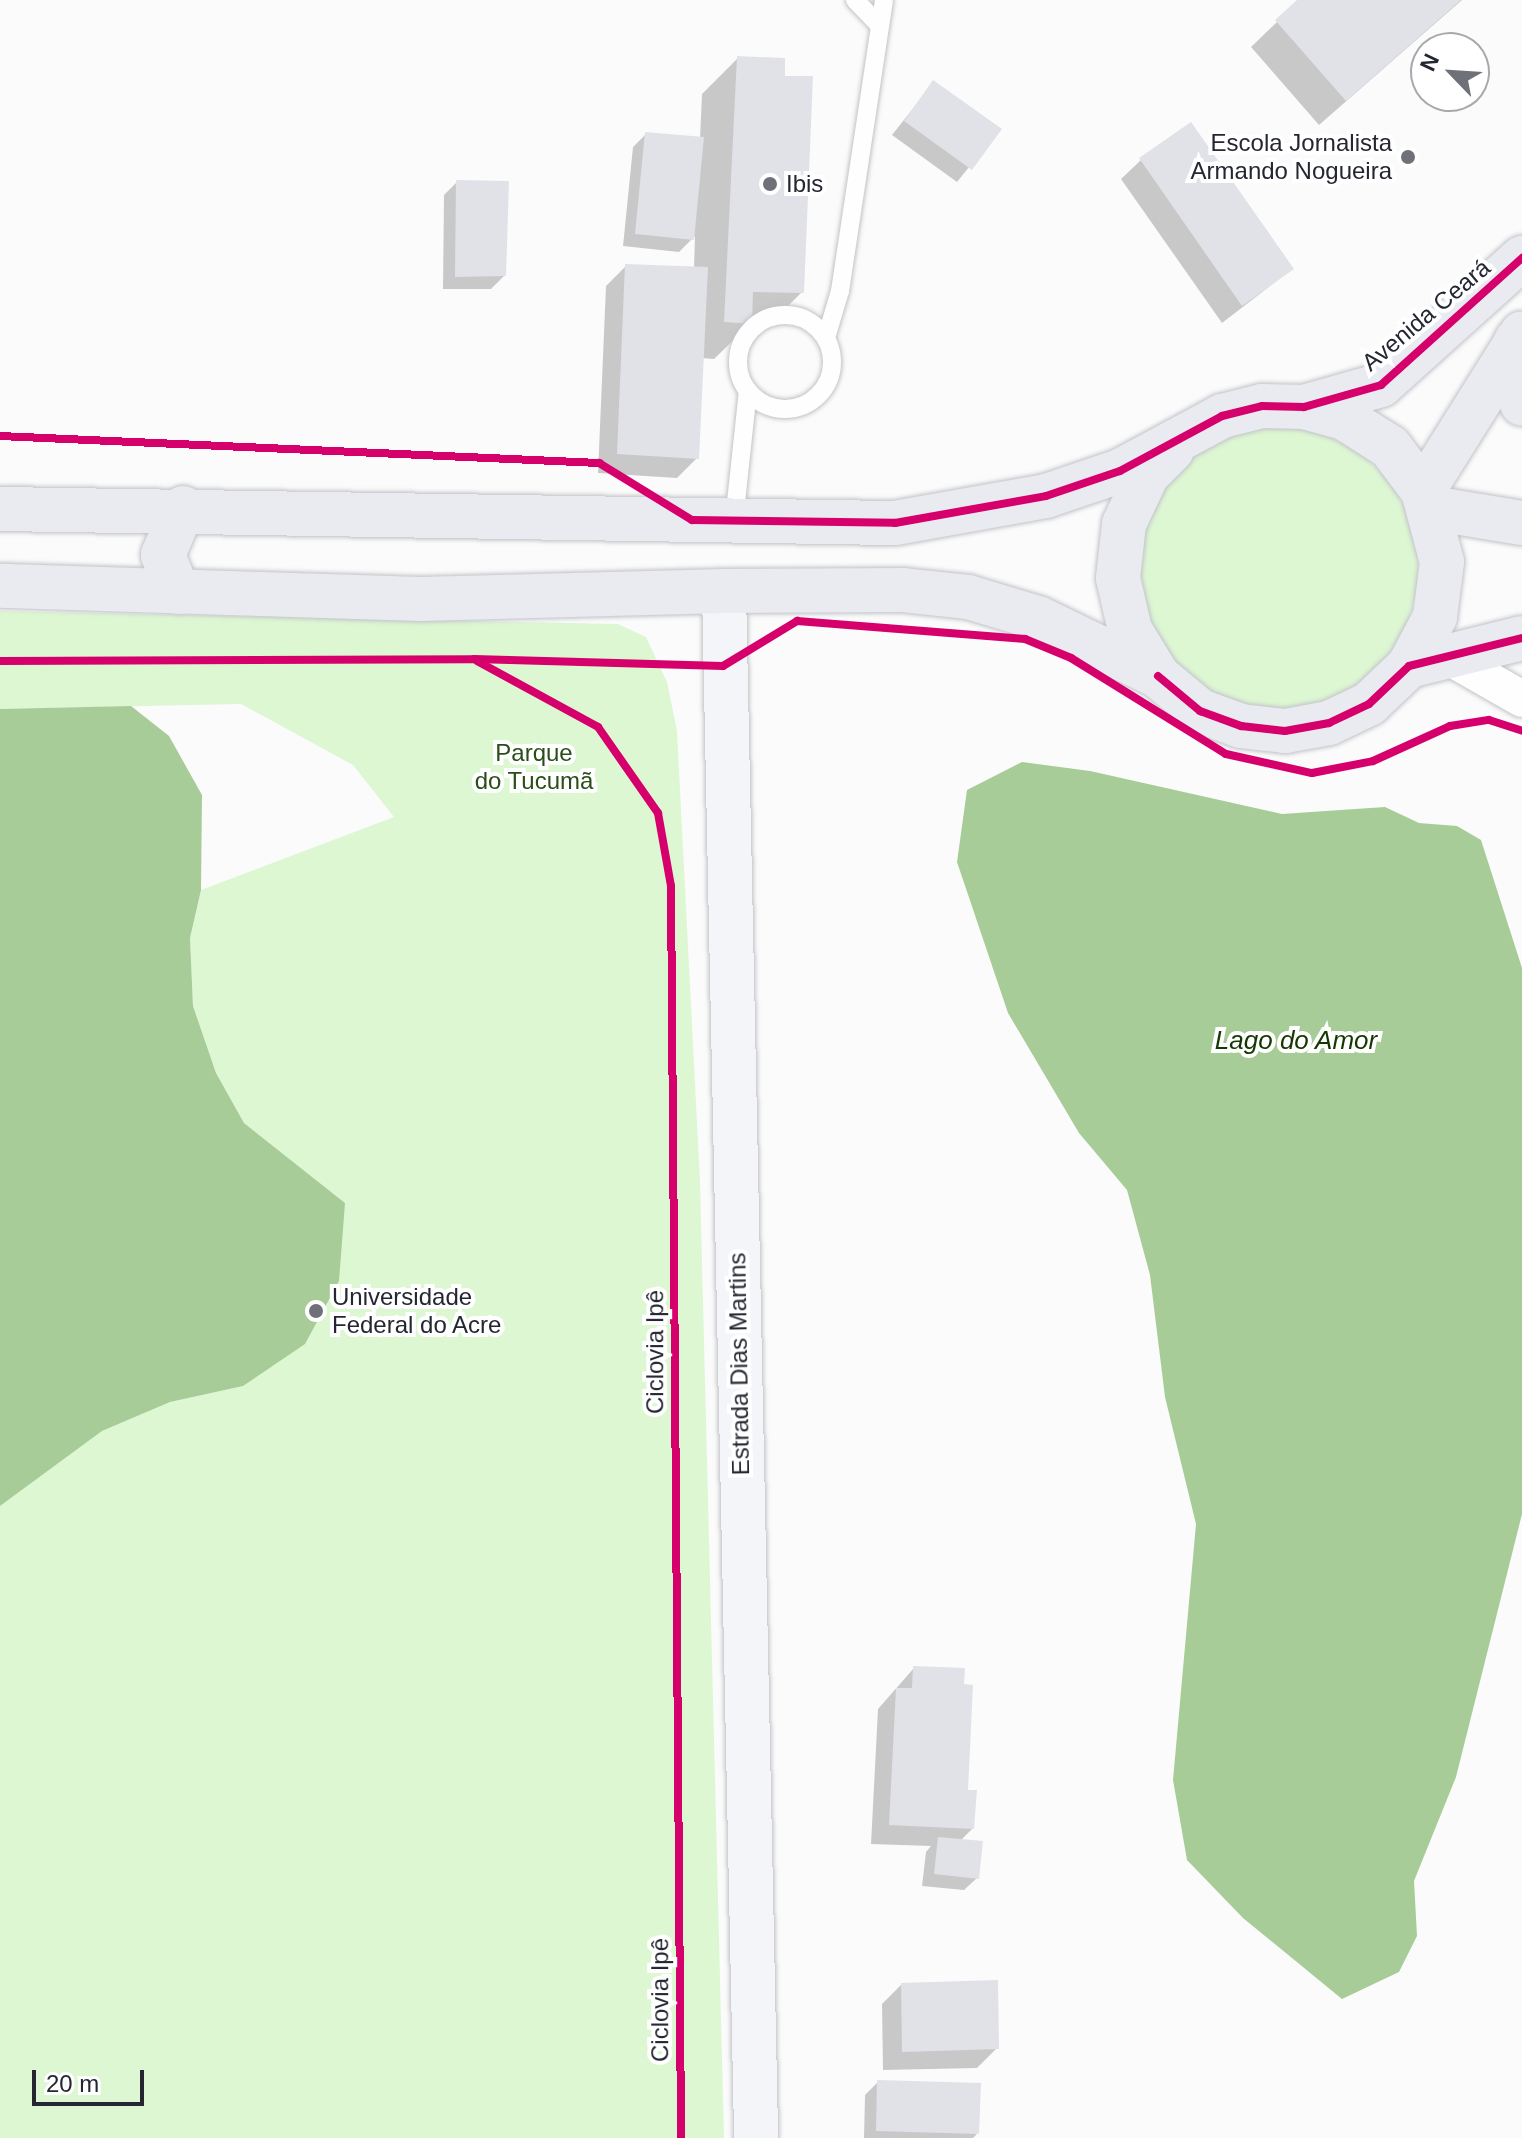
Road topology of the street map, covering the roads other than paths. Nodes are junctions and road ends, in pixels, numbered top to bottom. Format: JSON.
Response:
{"nodes":[{"id":1,"x":855,"y":0,"type":"edge"},
{"id":2,"x":884,"y":0,"type":"edge"},
{"id":3,"x":878,"y":24,"type":"junction"},
{"id":4,"x":1522,"y":258,"type":"edge"},
{"id":5,"x":1519,"y":337,"type":"edge"},
{"id":6,"x":826,"y":338,"type":"junction"},
{"id":7,"x":748,"y":391,"type":"junction"},
{"id":8,"x":1522,"y":404,"type":"edge"},
{"id":9,"x":1304,"y":407,"type":"junction"},
{"id":10,"x":1185,"y":436,"type":"junction"},
{"id":11,"x":1427,"y":500,"type":"junction"},
{"id":12,"x":183,"y":508,"type":"junction"},
{"id":13,"x":0,"y":509,"type":"edge"},
{"id":14,"x":734,"y":521,"type":"junction"},
{"id":15,"x":1522,"y":523,"type":"edge"},
{"id":16,"x":0,"y":586,"type":"edge"},
{"id":17,"x":724,"y":591,"type":"junction"},
{"id":18,"x":178,"y":592,"type":"junction"},
{"id":19,"x":1522,"y":638,"type":"edge"},
{"id":20,"x":1428,"y":661,"type":"junction"},
{"id":21,"x":1158,"y":676,"type":"junction"},
{"id":22,"x":1522,"y":699,"type":"edge"},
{"id":23,"x":756,"y":2138,"type":"edge"}],
"edges":[{"from":1,"to":3,"type":"lane"},
{"from":2,"to":3,"type":"lane"},
{"from":3,"to":6,"type":"lane"},
{"from":4,"to":9,"type":"main road","name":"Avenida Ceará"},
{"from":5,"to":8,"type":"main road"},
{"from":5,"to":11,"type":"main road"},
{"from":6,"to":7,"type":"lane"},
{"from":6,"to":7,"type":"lane"},
{"from":7,"to":14,"type":"lane"},
{"from":9,"to":10,"type":"main road"},
{"from":9,"to":11,"type":"main road"},
{"from":10,"to":14,"type":"main road"},
{"from":10,"to":21,"type":"main road"},
{"from":11,"to":15,"type":"main road"},
{"from":11,"to":20,"type":"main road"},
{"from":12,"to":13,"type":"main road"},
{"from":12,"to":14,"type":"main road"},
{"from":12,"to":18,"type":"main road"},
{"from":16,"to":18,"type":"main road"},
{"from":17,"to":18,"type":"main road"},
{"from":17,"to":21,"type":"main road"},
{"from":17,"to":23,"type":"street","name":"Estrada Dias Martins"},
{"from":19,"to":20,"type":"main road"},
{"from":20,"to":21,"type":"main road"},
{"from":20,"to":22,"type":"street"}]}
